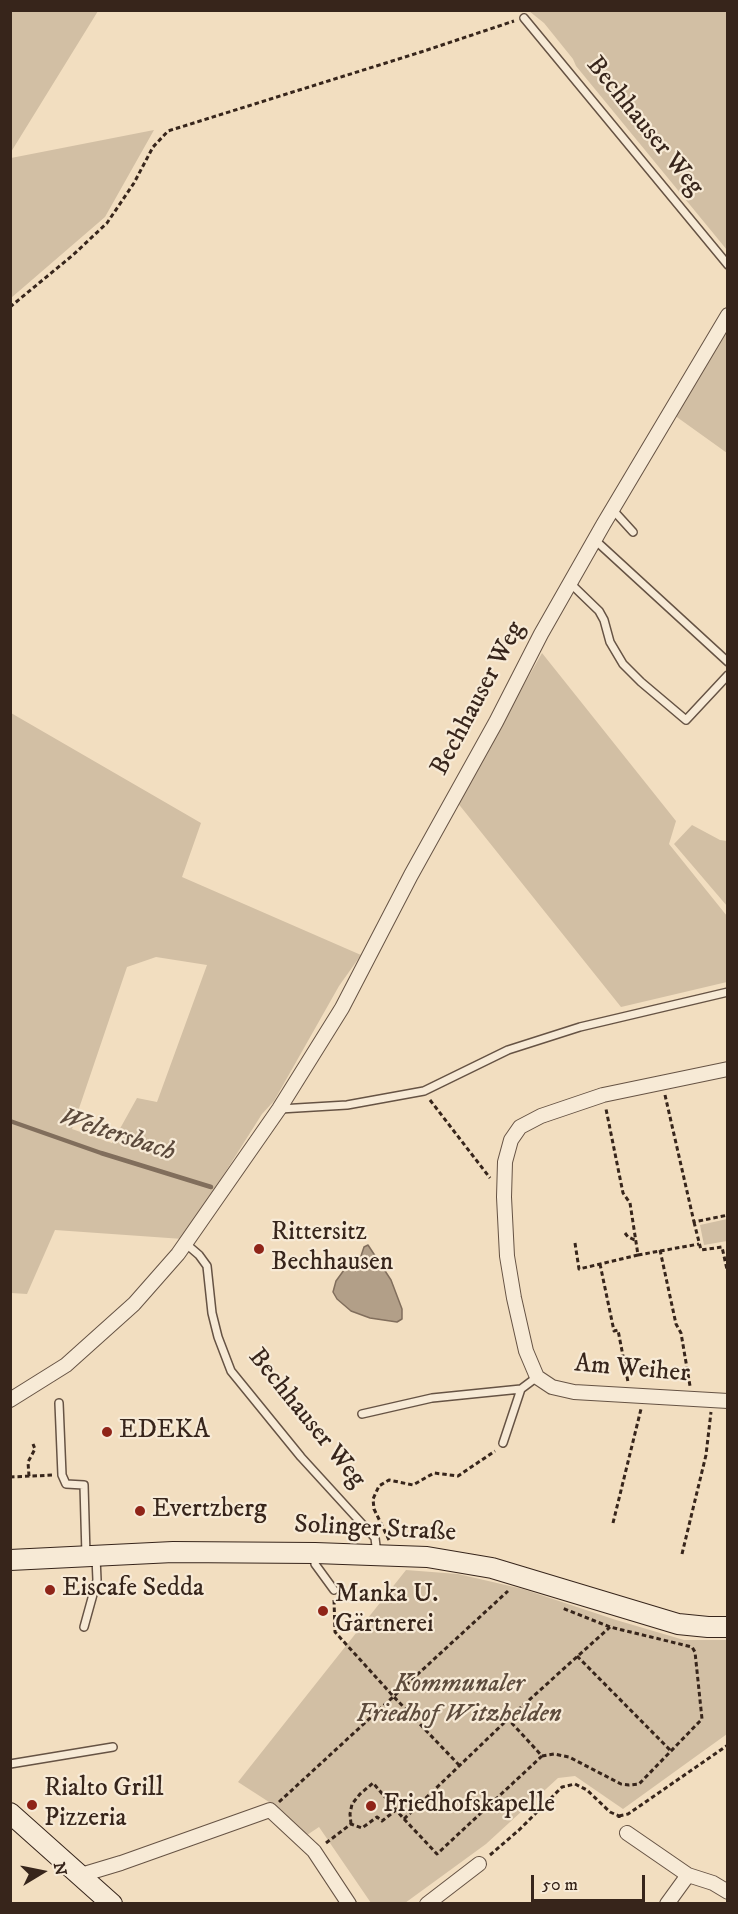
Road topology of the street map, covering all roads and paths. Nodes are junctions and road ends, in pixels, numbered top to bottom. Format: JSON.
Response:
{"nodes":[{"id":1,"x":524,"y":18,"type":"joint"},
{"id":2,"x":728,"y":265,"type":"edge"},
{"id":3,"x":10,"y":307,"type":"edge"},
{"id":4,"x":728,"y":315,"type":"edge"},
{"id":5,"x":613,"y":510,"type":"junction"},
{"id":6,"x":633,"y":532,"type":"dead end"},
{"id":7,"x":595,"y":540,"type":"junction"},
{"id":8,"x":570,"y":583,"type":"junction"},
{"id":9,"x":728,"y":662,"type":"edge"},
{"id":10,"x":728,"y":675,"type":"edge"},
{"id":11,"x":728,"y":992,"type":"edge"},
{"id":12,"x":728,"y":1069,"type":"edge"},
{"id":13,"x":662,"y":1082,"type":"junction"},
{"id":14,"x":424,"y":1091,"type":"junction"},
{"id":15,"x":603,"y":1095,"type":"junction"},
{"id":16,"x":279,"y":1109,"type":"junction"},
{"id":17,"x":504,"y":1197,"type":"junction"},
{"id":18,"x":728,"y":1215,"type":"edge"},
{"id":19,"x":694,"y":1222,"type":"junction"},
{"id":20,"x":625,"y":1233,"type":"dead end"},
{"id":21,"x":635,"y":1240,"type":"junction"},
{"id":22,"x":185,"y":1243,"type":"junction"},
{"id":23,"x":575,"y":1243,"type":"dead end"},
{"id":24,"x":699,"y":1244,"type":"junction"},
{"id":25,"x":660,"y":1250,"type":"junction"},
{"id":26,"x":638,"y":1256,"type":"junction"},
{"id":27,"x":600,"y":1264,"type":"junction"},
{"id":28,"x":728,"y":1274,"type":"edge"},
{"id":29,"x":537,"y":1377,"type":"junction"},
{"id":30,"x":521,"y":1389,"type":"junction"},
{"id":31,"x":637,"y":1396,"type":"junction"},
{"id":32,"x":693,"y":1399,"type":"junction"},
{"id":33,"x":10,"y":1400,"type":"edge"},
{"id":34,"x":713,"y":1401,"type":"junction"},
{"id":35,"x":728,"y":1401,"type":"edge"},
{"id":36,"x":59,"y":1402,"type":"dead end"},
{"id":37,"x":362,"y":1414,"type":"dead end"},
{"id":38,"x":503,"y":1443,"type":"joint"},
{"id":39,"x":33,"y":1444,"type":"dead end"},
{"id":40,"x":62,"y":1475,"type":"junction"},
{"id":41,"x":28,"y":1476,"type":"junction"},
{"id":42,"x":10,"y":1477,"type":"edge"},
{"id":43,"x":613,"y":1523,"type":"dead end"},
{"id":44,"x":389,"y":1536,"type":"dead end"},
{"id":45,"x":315,"y":1553,"type":"junction"},
{"id":46,"x":682,"y":1554,"type":"dead end"},
{"id":47,"x":91,"y":1555,"type":"junction"},
{"id":48,"x":377,"y":1555,"type":"junction"},
{"id":49,"x":10,"y":1560,"type":"edge"},
{"id":50,"x":334,"y":1590,"type":"joint"},
{"id":51,"x":513,"y":1590,"type":"dead end"},
{"id":52,"x":556,"y":1606,"type":"dead end"},
{"id":53,"x":84,"y":1627,"type":"dead end"},
{"id":54,"x":610,"y":1627,"type":"junction"},
{"id":55,"x":728,"y":1627,"type":"edge"},
{"id":56,"x":577,"y":1656,"type":"junction"},
{"id":57,"x":393,"y":1698,"type":"junction"},
{"id":58,"x":508,"y":1719,"type":"junction"},
{"id":59,"x":728,"y":1745,"type":"edge"},
{"id":60,"x":113,"y":1747,"type":"dead end"},
{"id":61,"x":670,"y":1751,"type":"junction"},
{"id":62,"x":542,"y":1756,"type":"junction"},
{"id":63,"x":10,"y":1764,"type":"edge"},
{"id":64,"x":459,"y":1766,"type":"junction"},
{"id":65,"x":270,"y":1810,"type":"junction"},
{"id":66,"x":396,"y":1810,"type":"junction"},
{"id":67,"x":610,"y":1812,"type":"dead end"},
{"id":68,"x":10,"y":1813,"type":"edge"},
{"id":69,"x":619,"y":1816,"type":"dead end"},
{"id":70,"x":404,"y":1819,"type":"junction"},
{"id":71,"x":351,"y":1824,"type":"junction"},
{"id":72,"x":627,"y":1833,"type":"dead end"},
{"id":73,"x":314,"y":1851,"type":"junction"},
{"id":74,"x":480,"y":1864,"type":"joint"},
{"id":75,"x":81,"y":1875,"type":"junction"},
{"id":76,"x":688,"y":1875,"type":"junction"},
{"id":77,"x":728,"y":1892,"type":"edge"},
{"id":78,"x":112,"y":1904,"type":"edge"},
{"id":79,"x":349,"y":1904,"type":"edge"},
{"id":80,"x":427,"y":1904,"type":"edge"},
{"id":81,"x":667,"y":1904,"type":"edge"}],
"edges":[{"from":1,"to":2,"type":"lane","name":"Bechhauser Weg"},
{"from":1,"to":3,"type":"path"},
{"from":4,"to":5,"type":"street","name":"Bechhauser Weg"},
{"from":5,"to":6,"type":"lane"},
{"from":5,"to":7,"type":"street","name":"Bechhauser Weg"},
{"from":7,"to":8,"type":"street","name":"Bechhauser Weg"},
{"from":7,"to":9,"type":"lane"},
{"from":8,"to":10,"type":"lane"},
{"from":8,"to":16,"type":"street","name":"Bechhauser Weg"},
{"from":11,"to":14,"type":"lane"},
{"from":12,"to":13,"type":"street","name":"Am Weiher"},
{"from":13,"to":15,"type":"street","name":"Am Weiher"},
{"from":13,"to":19,"type":"path"},
{"from":14,"to":16,"type":"lane"},
{"from":14,"to":17,"type":"path"},
{"from":15,"to":17,"type":"street","name":"Am Weiher"},
{"from":15,"to":21,"type":"path"},
{"from":16,"to":22,"type":"street","name":"Bechhauser Weg"},
{"from":17,"to":29,"type":"street","name":"Am Weiher"},
{"from":18,"to":19,"type":"path"},
{"from":19,"to":24,"type":"path"},
{"from":20,"to":21,"type":"path"},
{"from":21,"to":26,"type":"path"},
{"from":22,"to":33,"type":"street","name":"Bechhauser Weg"},
{"from":22,"to":48,"type":"lane","name":"Bechhauser Weg"},
{"from":23,"to":27,"type":"path"},
{"from":24,"to":25,"type":"path"},
{"from":24,"to":28,"type":"path"},
{"from":25,"to":26,"type":"path"},
{"from":25,"to":32,"type":"path"},
{"from":26,"to":27,"type":"path"},
{"from":27,"to":31,"type":"path"},
{"from":29,"to":30,"type":"lane","name":"Am Weiher"},
{"from":29,"to":31,"type":"street","name":"Am Weiher"},
{"from":30,"to":37,"type":"lane"},
{"from":30,"to":38,"type":"lane"},
{"from":31,"to":32,"type":"street","name":"Am Weiher"},
{"from":31,"to":43,"type":"path"},
{"from":32,"to":34,"type":"street","name":"Am Weiher"},
{"from":34,"to":35,"type":"street","name":"Am Weiher"},
{"from":34,"to":46,"type":"path"},
{"from":36,"to":40,"type":"lane"},
{"from":38,"to":44,"type":"path"},
{"from":39,"to":41,"type":"path"},
{"from":40,"to":41,"type":"path"},
{"from":40,"to":47,"type":"lane"},
{"from":41,"to":42,"type":"path"},
{"from":45,"to":47,"type":"main road","name":"Solinger Straße"},
{"from":45,"to":48,"type":"main road","name":"Solinger Straße"},
{"from":45,"to":50,"type":"lane"},
{"from":47,"to":49,"type":"main road","name":"Solinger Straße"},
{"from":47,"to":53,"type":"lane"},
{"from":48,"to":55,"type":"main road","name":"Solinger Straße"},
{"from":50,"to":57,"type":"path"},
{"from":51,"to":57,"type":"path"},
{"from":52,"to":54,"type":"path"},
{"from":54,"to":56,"type":"path"},
{"from":54,"to":61,"type":"path"},
{"from":56,"to":58,"type":"path"},
{"from":56,"to":61,"type":"path"},
{"from":57,"to":64,"type":"path"},
{"from":57,"to":65,"type":"path"},
{"from":58,"to":62,"type":"path"},
{"from":58,"to":64,"type":"path"},
{"from":59,"to":69,"type":"path"},
{"from":60,"to":63,"type":"lane"},
{"from":61,"to":62,"type":"path"},
{"from":62,"to":70,"type":"path"},
{"from":64,"to":70,"type":"path"},
{"from":65,"to":73,"type":"street"},
{"from":65,"to":75,"type":"street"},
{"from":66,"to":70,"type":"path"},
{"from":66,"to":71,"type":"path"},
{"from":66,"to":71,"type":"path"},
{"from":67,"to":74,"type":"path"},
{"from":68,"to":75,"type":"main road"},
{"from":71,"to":73,"type":"path"},
{"from":72,"to":76,"type":"street"},
{"from":73,"to":79,"type":"street"},
{"from":74,"to":80,"type":"street"},
{"from":75,"to":78,"type":"main road"},
{"from":76,"to":77,"type":"street"},
{"from":76,"to":81,"type":"street"}]}
